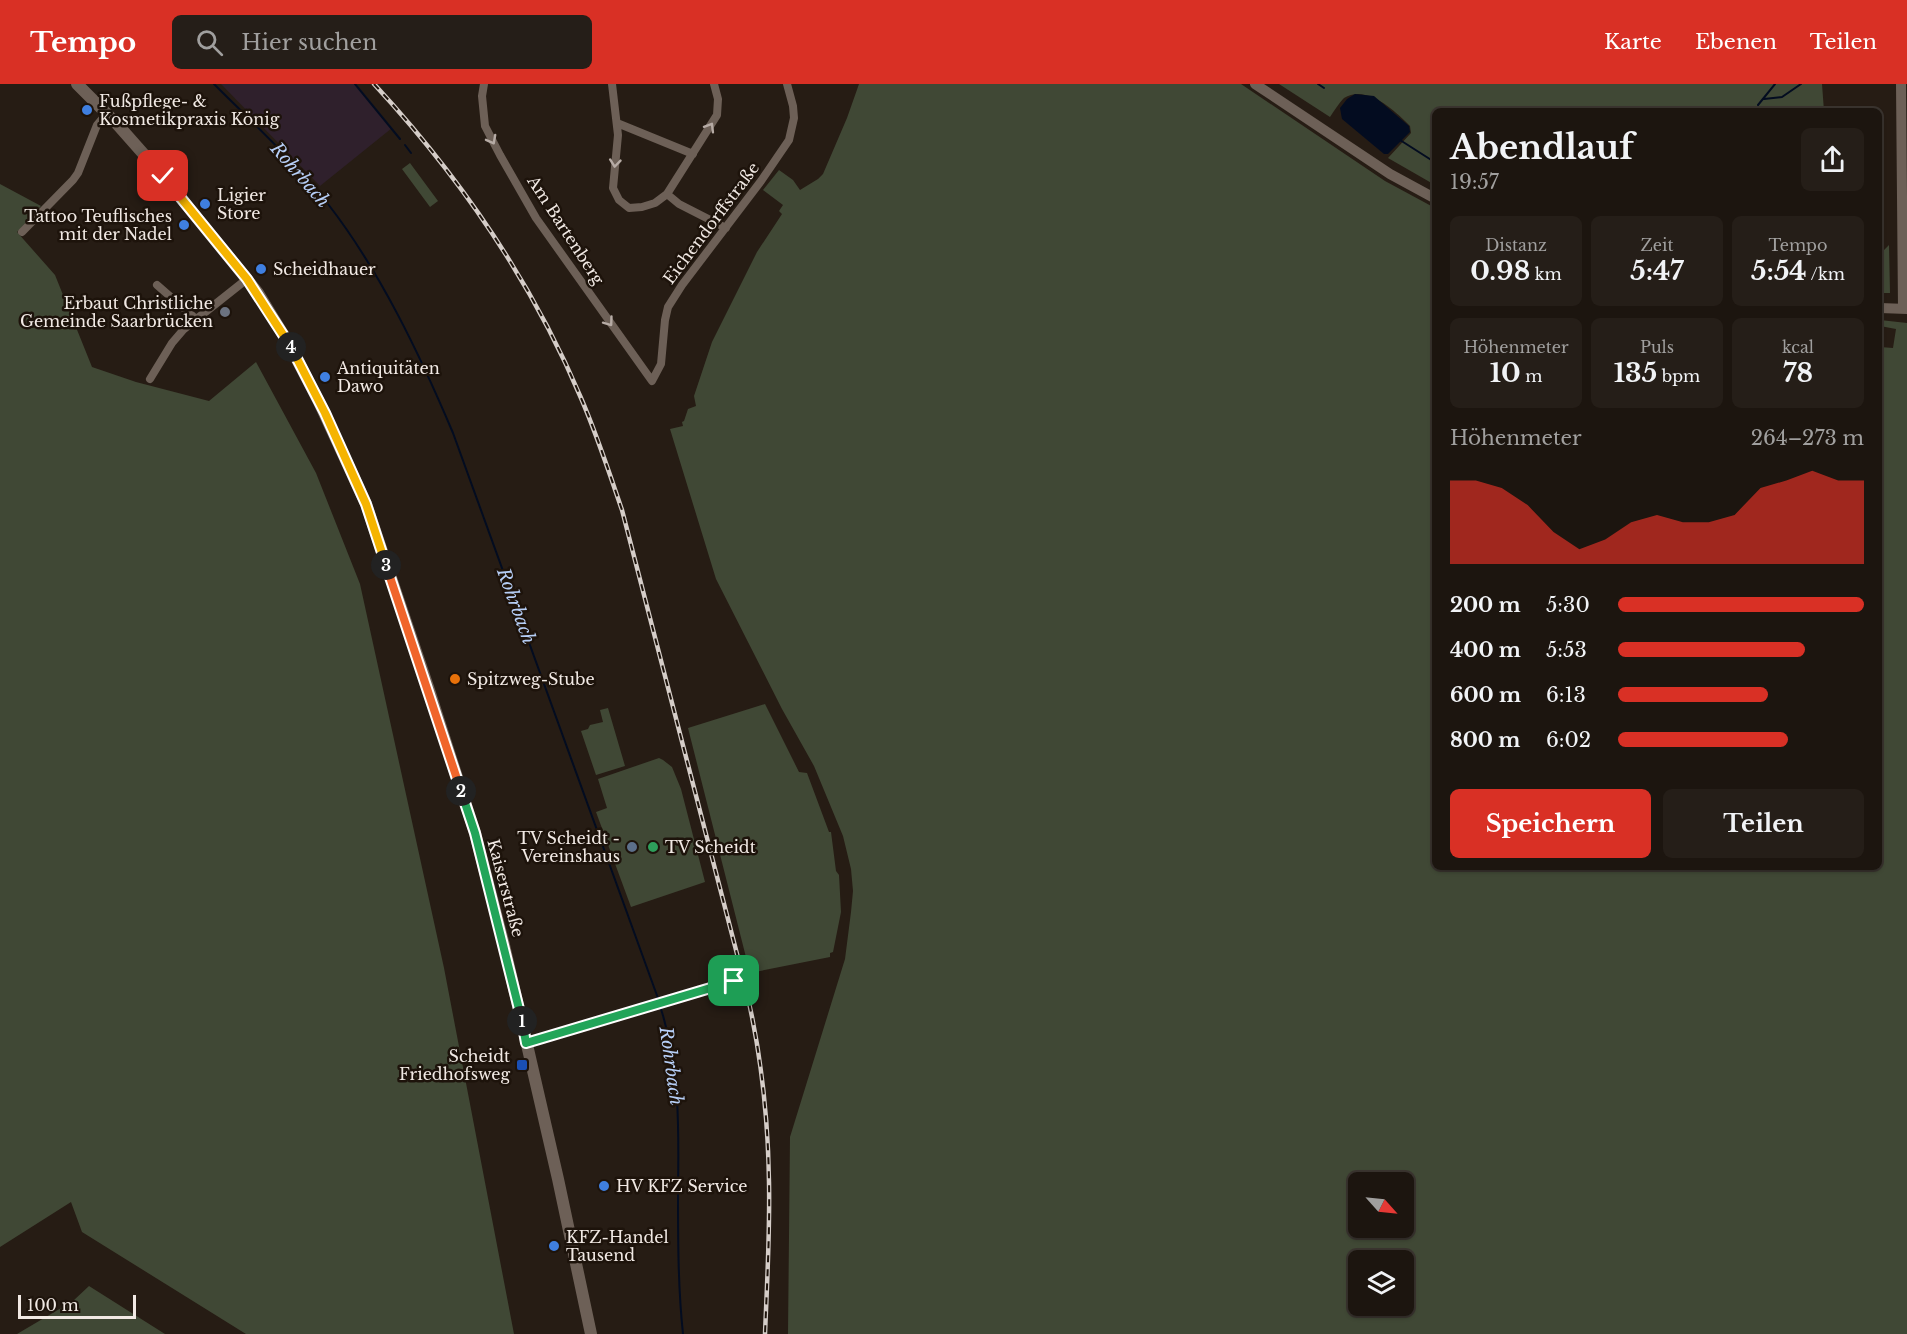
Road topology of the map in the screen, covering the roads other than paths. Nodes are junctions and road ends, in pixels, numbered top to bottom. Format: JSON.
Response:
{"nodes":[{"id":1,"x":77,"y":84,"type":"edge"},
{"id":2,"x":484,"y":84,"type":"edge"},
{"id":3,"x":612,"y":84,"type":"edge"},
{"id":4,"x":714,"y":84,"type":"edge"},
{"id":5,"x":787,"y":84,"type":"edge"},
{"id":6,"x":1255,"y":84,"type":"edge"},
{"id":7,"x":1901,"y":84,"type":"edge"},
{"id":8,"x":107,"y":113,"type":"junction"},
{"id":9,"x":617,"y":123,"type":"junction"},
{"id":10,"x":693,"y":154,"type":"junction"},
{"id":11,"x":667,"y":194,"type":"junction"},
{"id":12,"x":1432,"y":197,"type":"edge"},
{"id":13,"x":726,"y":228,"type":"junction"},
{"id":14,"x":22,"y":232,"type":"dead end"},
{"id":15,"x":247,"y":279,"type":"junction"},
{"id":16,"x":157,"y":285,"type":"dead end"},
{"id":17,"x":1882,"y":308,"type":"edge"},
{"id":18,"x":1905,"y":309,"type":"edge"},
{"id":19,"x":196,"y":319,"type":"junction"},
{"id":20,"x":150,"y":380,"type":"dead end"},
{"id":21,"x":652,"y":381,"type":"joint"},
{"id":22,"x":734,"y":981,"type":"dead end"},
{"id":23,"x":526,"y":1043,"type":"junction"},
{"id":24,"x":591,"y":1334,"type":"edge"}],
"edges":[{"from":1,"to":8,"type":"main road","name":"Kaiserstraße"},
{"from":2,"to":21,"type":"street","name":"Am Bartenberg","one_way":true},
{"from":3,"to":9,"type":"street"},
{"from":10,"to":4,"type":"street","one_way":true},
{"from":5,"to":13,"type":"street","name":"Eichendorffstraße"},
{"from":6,"to":12,"type":"street"},
{"from":7,"to":18,"type":"street"},
{"from":8,"to":14,"type":"street"},
{"from":8,"to":15,"type":"main road","name":"Kaiserstraße"},
{"from":9,"to":10,"type":"street"},
{"from":9,"to":11,"type":"street","one_way":true},
{"from":10,"to":11,"type":"street"},
{"from":11,"to":13,"type":"street"},
{"from":13,"to":21,"type":"street","name":"Eichendorffstraße"},
{"from":15,"to":19,"type":"street"},
{"from":15,"to":23,"type":"main road","name":"Kaiserstraße"},
{"from":16,"to":19,"type":"street"},
{"from":17,"to":18,"type":"street"},
{"from":19,"to":20,"type":"street"},
{"from":22,"to":23,"type":"street"},
{"from":23,"to":24,"type":"main road","name":"Kaiserstraße"}]}
